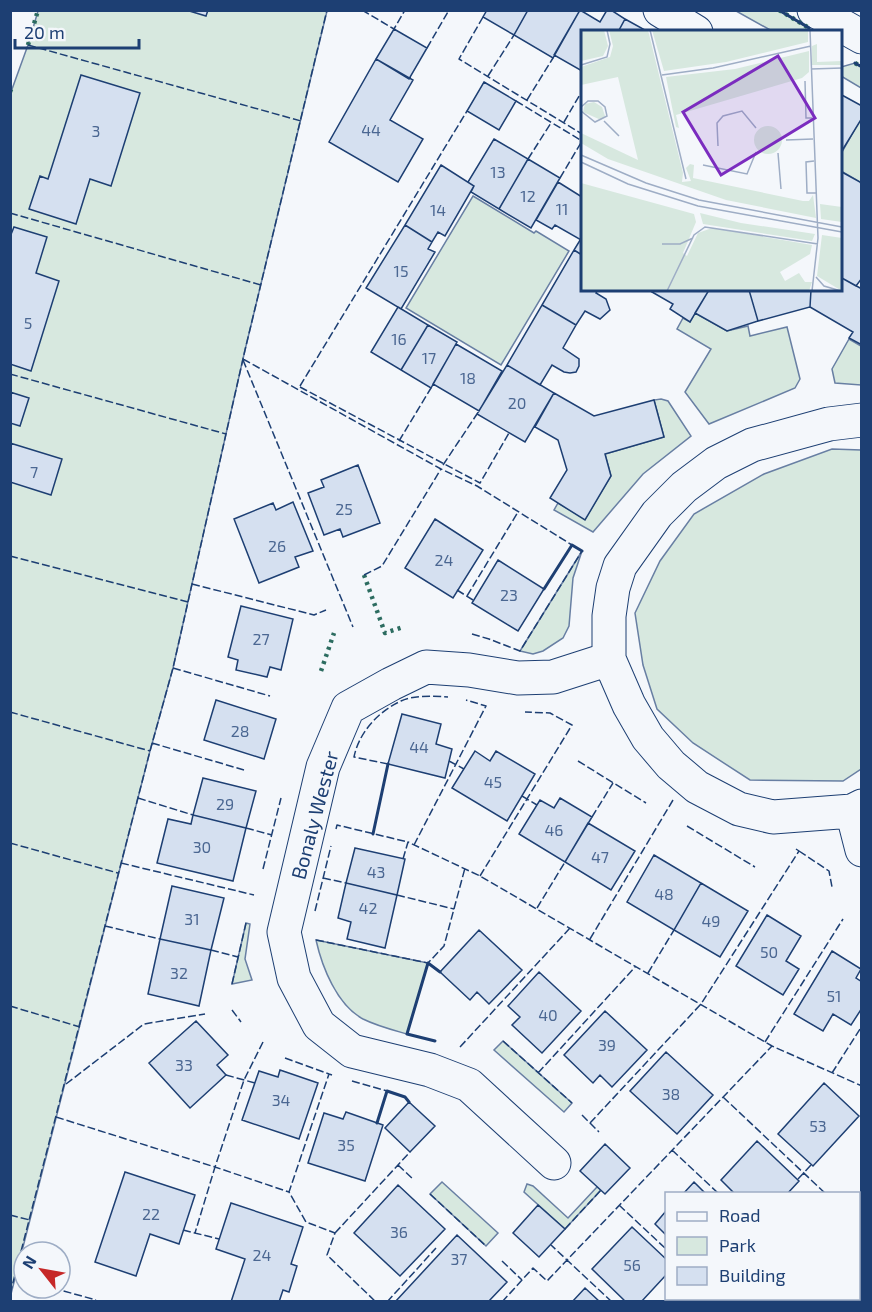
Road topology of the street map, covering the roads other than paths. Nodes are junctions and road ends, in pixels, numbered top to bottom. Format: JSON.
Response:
{"nodes":[{"id":1,"x":660,"y":10,"type":"edge"},
{"id":2,"x":814,"y":10,"type":"edge"},
{"id":3,"x":693,"y":30,"type":"edge"},
{"id":4,"x":848,"y":32,"type":"edge"},
{"id":5,"x":861,"y":420,"type":"edge"},
{"id":6,"x":609,"y":659,"type":"junction"},
{"id":7,"x":857,"y":809,"type":"edge"},
{"id":8,"x":861,"y":850,"type":"edge"},
{"id":9,"x":554,"y":1163,"type":"dead end"}],
"edges":[{"from":1,"to":3,"type":"street"},
{"from":2,"to":4,"type":"street"},
{"from":5,"to":6,"type":"street"},
{"from":6,"to":7,"type":"street"},
{"from":6,"to":9,"type":"street","name":"Bonaly Wester"},
{"from":7,"to":8,"type":"street"}]}
